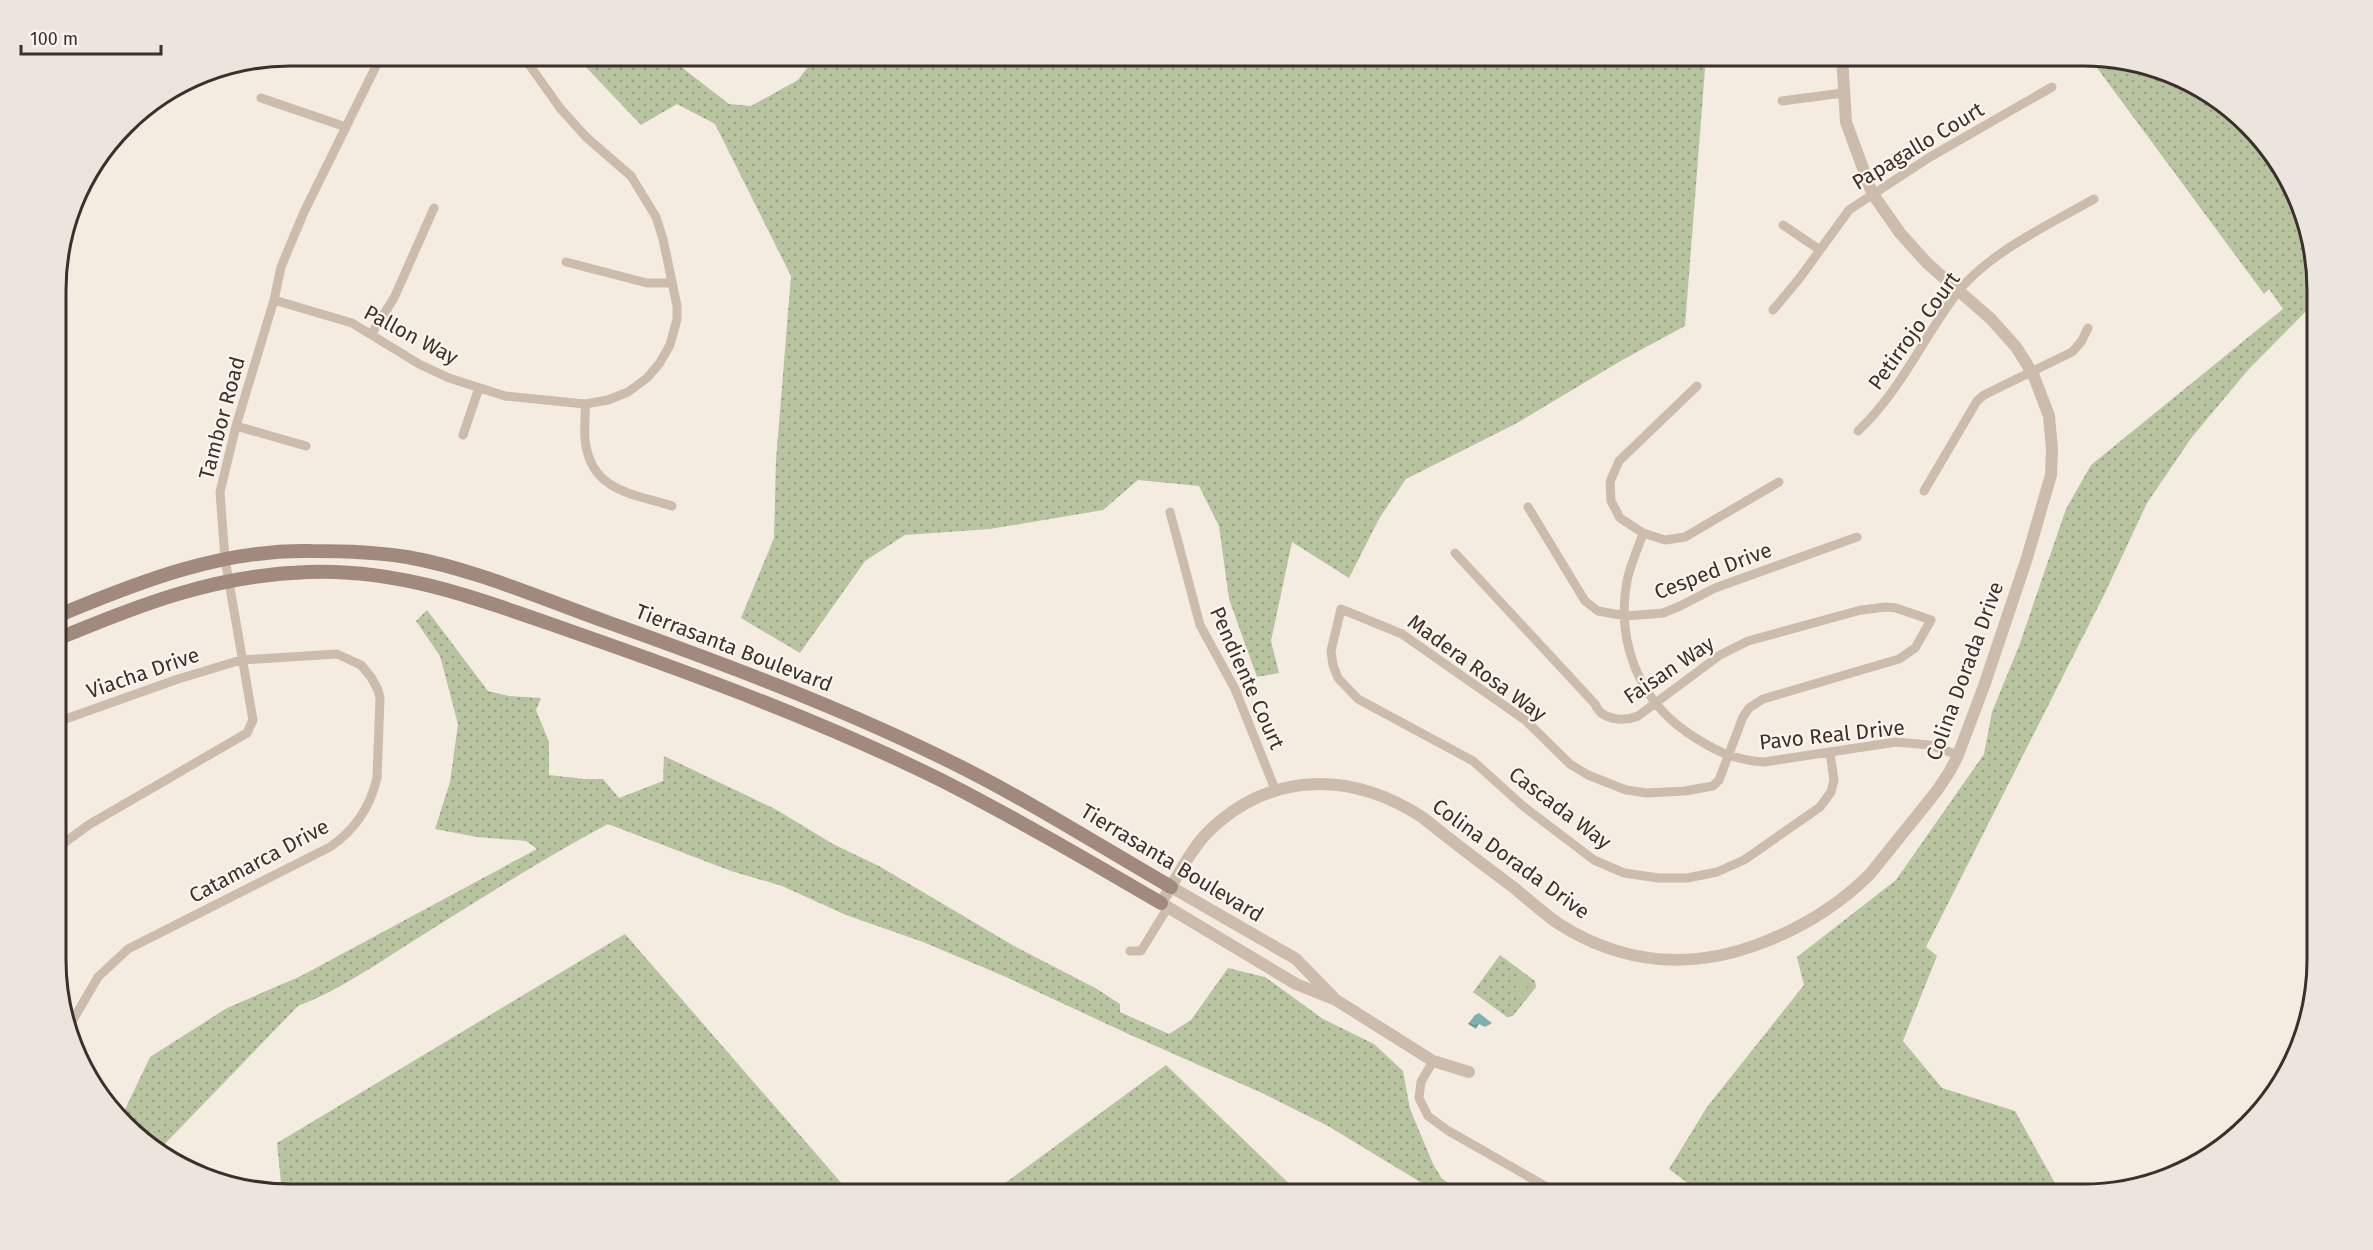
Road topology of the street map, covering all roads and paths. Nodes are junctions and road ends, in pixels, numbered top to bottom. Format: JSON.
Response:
{"nodes":[{"id":1,"x":376,"y":66,"type":"edge"},
{"id":2,"x":530,"y":66,"type":"edge"},
{"id":3,"x":1842,"y":66,"type":"edge"},
{"id":4,"x":2052,"y":87,"type":"dead end"},
{"id":5,"x":1843,"y":93,"type":"junction"},
{"id":6,"x":261,"y":98,"type":"dead end"},
{"id":7,"x":1782,"y":101,"type":"dead end"},
{"id":8,"x":346,"y":127,"type":"junction"},
{"id":9,"x":1872,"y":193,"type":"junction"},
{"id":10,"x":2094,"y":199,"type":"dead end"},
{"id":11,"x":434,"y":208,"type":"dead end"},
{"id":12,"x":1783,"y":225,"type":"dead end"},
{"id":13,"x":1820,"y":250,"type":"junction"},
{"id":14,"x":566,"y":262,"type":"dead end"},
{"id":15,"x":672,"y":283,"type":"junction"},
{"id":16,"x":1959,"y":291,"type":"junction"},
{"id":17,"x":274,"y":300,"type":"junction"},
{"id":18,"x":1773,"y":310,"type":"dead end"},
{"id":19,"x":2088,"y":328,"type":"dead end"},
{"id":20,"x":372,"y":333,"type":"junction"},
{"id":21,"x":2031,"y":371,"type":"junction"},
{"id":22,"x":1697,"y":386,"type":"dead end"},
{"id":23,"x":479,"y":388,"type":"junction"},
{"id":24,"x":585,"y":404,"type":"junction"},
{"id":25,"x":236,"y":426,"type":"junction"},
{"id":26,"x":1858,"y":430,"type":"dead end"},
{"id":27,"x":463,"y":435,"type":"dead end"},
{"id":28,"x":306,"y":446,"type":"dead end"},
{"id":29,"x":1779,"y":482,"type":"dead end"},
{"id":30,"x":1924,"y":491,"type":"dead end"},
{"id":31,"x":672,"y":506,"type":"dead end"},
{"id":32,"x":1528,"y":507,"type":"dead end"},
{"id":33,"x":1170,"y":512,"type":"dead end"},
{"id":34,"x":1643,"y":533,"type":"junction"},
{"id":35,"x":1857,"y":537,"type":"dead end"},
{"id":36,"x":1455,"y":553,"type":"dead end"},
{"id":37,"x":225,"y":559,"type":"junction"},
{"id":38,"x":229,"y":580,"type":"junction"},
{"id":39,"x":1341,"y":609,"type":"joint"},
{"id":40,"x":66,"y":612,"type":"edge"},
{"id":41,"x":1626,"y":616,"type":"junction"},
{"id":42,"x":1931,"y":620,"type":"joint"},
{"id":43,"x":66,"y":636,"type":"edge"},
{"id":44,"x":241,"y":660,"type":"junction"},
{"id":45,"x":745,"y":696,"type":"junction"},
{"id":46,"x":822,"y":704,"type":"junction"},
{"id":47,"x":1656,"y":705,"type":"junction"},
{"id":48,"x":66,"y":719,"type":"edge"},
{"id":49,"x":1830,"y":753,"type":"junction"},
{"id":50,"x":1958,"y":755,"type":"junction"},
{"id":51,"x":1729,"y":757,"type":"junction"},
{"id":52,"x":1275,"y":789,"type":"junction"},
{"id":53,"x":66,"y":841,"type":"edge"},
{"id":54,"x":1171,"y":887,"type":"junction"},
{"id":55,"x":1165,"y":905,"type":"junction"},
{"id":56,"x":1130,"y":951,"type":"dead end"},
{"id":57,"x":1336,"y":1000,"type":"junction"},
{"id":58,"x":74,"y":1018,"type":"edge"},
{"id":59,"x":1433,"y":1061,"type":"junction"},
{"id":60,"x":1469,"y":1072,"type":"dead end"},
{"id":61,"x":1542,"y":1184,"type":"edge"}],
"edges":[{"from":1,"to":8,"type":"street","name":"Tambor Road"},
{"from":2,"to":15,"type":"street","name":"Pallon Way"},
{"from":3,"to":5,"type":"street","name":"Colina Dorada Drive"},
{"from":4,"to":9,"type":"street","name":"Papagallo Court"},
{"from":5,"to":7,"type":"street"},
{"from":5,"to":9,"type":"street","name":"Colina Dorada Drive"},
{"from":6,"to":8,"type":"street"},
{"from":8,"to":17,"type":"street","name":"Tambor Road"},
{"from":9,"to":13,"type":"street","name":"Papagallo Court"},
{"from":9,"to":16,"type":"street","name":"Colina Dorada Drive"},
{"from":10,"to":16,"type":"street","name":"Petirrojo Court"},
{"from":11,"to":20,"type":"street"},
{"from":12,"to":13,"type":"street"},
{"from":13,"to":18,"type":"street","name":"Papagallo Court"},
{"from":14,"to":15,"type":"street"},
{"from":15,"to":24,"type":"street","name":"Pallon Way"},
{"from":16,"to":21,"type":"street","name":"Colina Dorada Drive"},
{"from":16,"to":26,"type":"street","name":"Petirrojo Court"},
{"from":17,"to":20,"type":"street","name":"Pallon Way"},
{"from":17,"to":25,"type":"street","name":"Tambor Road"},
{"from":19,"to":21,"type":"street"},
{"from":20,"to":23,"type":"street","name":"Pallon Way"},
{"from":21,"to":30,"type":"street"},
{"from":21,"to":50,"type":"street","name":"Colina Dorada Drive"},
{"from":22,"to":34,"type":"street"},
{"from":23,"to":24,"type":"street","name":"Pallon Way"},
{"from":23,"to":27,"type":"street"},
{"from":24,"to":31,"type":"street"},
{"from":25,"to":28,"type":"street"},
{"from":25,"to":37,"type":"street","name":"Tambor Road"},
{"from":29,"to":34,"type":"street"},
{"from":32,"to":41,"type":"street","name":"Cesped Drive"},
{"from":33,"to":52,"type":"street","name":"Pendiente Court"},
{"from":34,"to":41,"type":"street","name":"Pavo Real Drive"},
{"from":35,"to":41,"type":"street","name":"Cesped Drive"},
{"from":36,"to":47,"type":"street","name":"Faisan Way"},
{"from":37,"to":38,"type":"street","name":"Tambor Road"},
{"from":37,"to":40,"type":"main road","name":"Tierrasanta Boulevard"},
{"from":37,"to":46,"type":"main road","name":"Tierrasanta Boulevard"},
{"from":38,"to":43,"type":"main road","name":"Tierrasanta Boulevard"},
{"from":38,"to":44,"type":"street","name":"Tambor Road"},
{"from":38,"to":45,"type":"main road","name":"Tierrasanta Boulevard"},
{"from":39,"to":49,"type":"street","name":"Cascada Way"},
{"from":39,"to":51,"type":"street","name":"Madera Rosa Way"},
{"from":41,"to":47,"type":"street","name":"Pavo Real Drive"},
{"from":42,"to":47,"type":"street","name":"Faisan Way"},
{"from":42,"to":51,"type":"street","name":"Madera Rosa Way"},
{"from":44,"to":48,"type":"street","name":"Viacha Drive"},
{"from":44,"to":53,"type":"street","name":"Tambor Road"},
{"from":44,"to":58,"type":"street","name":"Catamarca Drive"},
{"from":45,"to":46,"type":"main road"},
{"from":45,"to":55,"type":"main road","name":"Tierrasanta Boulevard"},
{"from":46,"to":54,"type":"main road","name":"Tierrasanta Boulevard"},
{"from":47,"to":51,"type":"street","name":"Pavo Real Drive"},
{"from":49,"to":50,"type":"street","name":"Pavo Real Drive"},
{"from":49,"to":51,"type":"street","name":"Pavo Real Drive"},
{"from":50,"to":52,"type":"street","name":"Colina Dorada Drive"},
{"from":52,"to":54,"type":"street","name":"Colina Dorada Drive"},
{"from":54,"to":55,"type":"street","name":"Colina Dorada Drive"},
{"from":54,"to":57,"type":"street","name":"Tierrasanta Boulevard"},
{"from":55,"to":56,"type":"street"},
{"from":55,"to":57,"type":"street","name":"Tierrasanta Boulevard"},
{"from":57,"to":59,"type":"street","name":"Tierrasanta Boulevard"},
{"from":59,"to":60,"type":"street","name":"Tierrasanta Boulevard"},
{"from":59,"to":61,"type":"street"}]}
